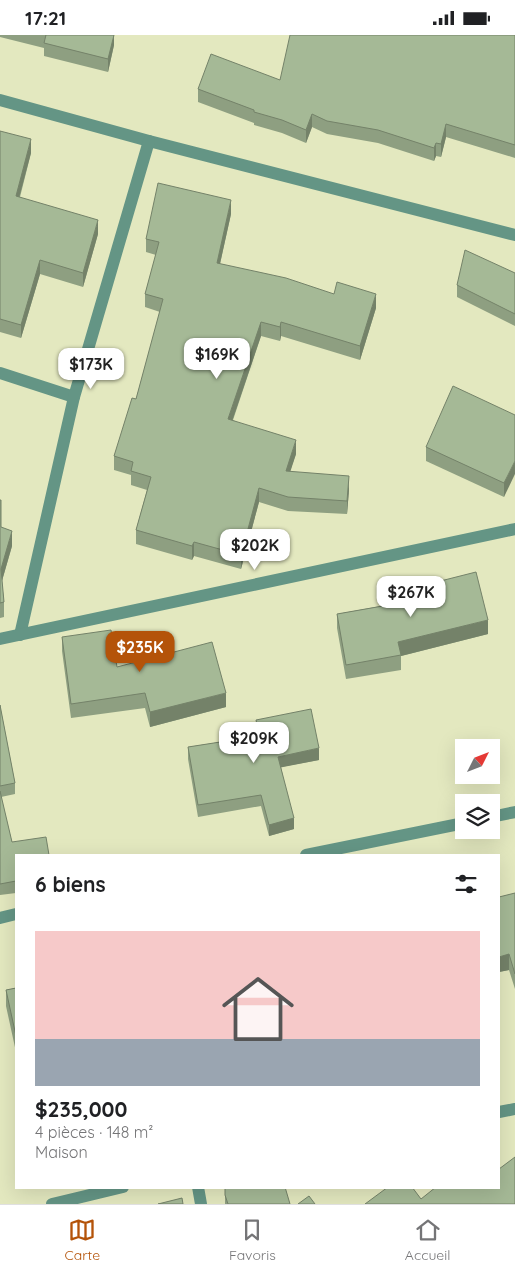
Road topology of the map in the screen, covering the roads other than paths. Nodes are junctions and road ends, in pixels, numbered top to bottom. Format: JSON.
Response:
{"nodes":[{"id":1,"x":0,"y":100,"type":"edge"},
{"id":2,"x":149,"y":141,"type":"junction"},
{"id":3,"x":515,"y":235,"type":"edge"},
{"id":4,"x":0,"y":373,"type":"edge"},
{"id":5,"x":74,"y":397,"type":"junction"},
{"id":6,"x":515,"y":529,"type":"edge"},
{"id":7,"x":20,"y":635,"type":"junction"},
{"id":8,"x":0,"y":639,"type":"edge"},
{"id":9,"x":515,"y":812,"type":"edge"},
{"id":10,"x":500,"y":815,"type":"edge"},
{"id":11,"x":455,"y":825,"type":"edge"},
{"id":12,"x":311,"y":854,"type":"edge"},
{"id":13,"x":15,"y":914,"type":"edge"},
{"id":14,"x":0,"y":918,"type":"edge"},
{"id":15,"x":515,"y":1109,"type":"edge"},
{"id":16,"x":500,"y":1112,"type":"edge"},
{"id":17,"x":115,"y":1189,"type":"edge"},
{"id":18,"x":198,"y":1189,"type":"edge"},
{"id":19,"x":52,"y":1204,"type":"edge"},
{"id":20,"x":201,"y":1204,"type":"edge"}],
"edges":[{"from":1,"to":2,"type":"street"},
{"from":2,"to":3,"type":"street"},
{"from":2,"to":5,"type":"street"},
{"from":4,"to":5,"type":"street"},
{"from":5,"to":7,"type":"street"},
{"from":6,"to":7,"type":"street"},
{"from":7,"to":8,"type":"street"},
{"from":9,"to":10,"type":"street"},
{"from":11,"to":12,"type":"street"},
{"from":13,"to":14,"type":"street"},
{"from":15,"to":16,"type":"street"},
{"from":17,"to":19,"type":"street"},
{"from":18,"to":20,"type":"street"}]}
